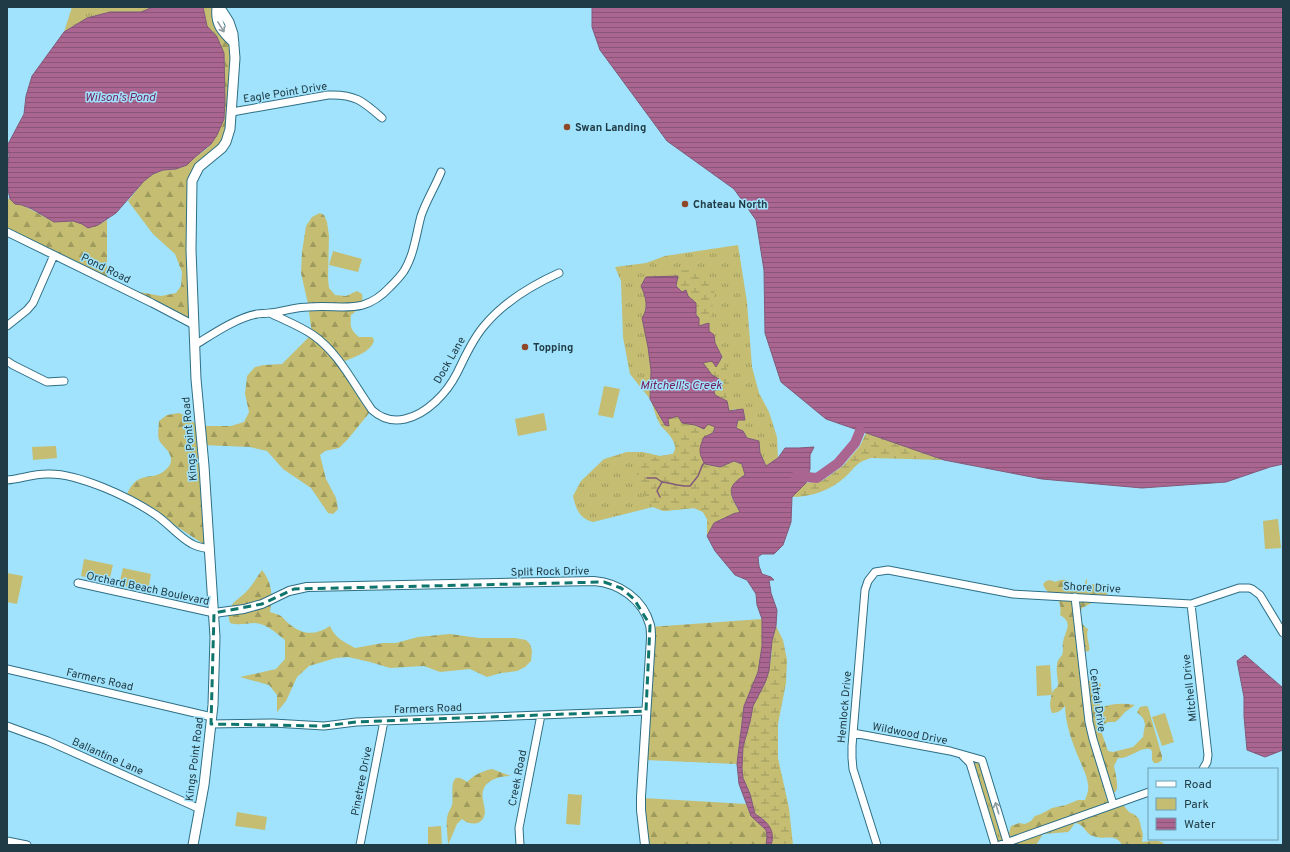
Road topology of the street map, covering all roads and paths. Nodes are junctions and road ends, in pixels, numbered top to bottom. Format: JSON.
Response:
{"nodes":[{"id":1,"x":217,"y":7,"type":"edge"},
{"id":2,"x":232,"y":112,"type":"junction"},
{"id":3,"x":382,"y":118,"type":"dead end"},
{"id":4,"x":441,"y":172,"type":"dead end"},
{"id":5,"x":7,"y":232,"type":"edge"},
{"id":6,"x":54,"y":255,"type":"junction"},
{"id":7,"x":558,"y":274,"type":"dead end"},
{"id":8,"x":270,"y":313,"type":"junction"},
{"id":9,"x":194,"y":325,"type":"junction"},
{"id":10,"x":7,"y":326,"type":"edge"},
{"id":11,"x":195,"y":345,"type":"junction"},
{"id":12,"x":7,"y":361,"type":"edge"},
{"id":13,"x":64,"y":381,"type":"dead end"},
{"id":14,"x":7,"y":480,"type":"edge"},
{"id":15,"x":210,"y":549,"type":"junction"},
{"id":16,"x":877,"y":572,"type":"joint"},
{"id":17,"x":78,"y":583,"type":"dead end"},
{"id":18,"x":1075,"y":597,"type":"junction"},
{"id":19,"x":1191,"y":604,"type":"junction"},
{"id":20,"x":214,"y":613,"type":"junction"},
{"id":21,"x":1283,"y":633,"type":"edge"},
{"id":22,"x":7,"y":669,"type":"edge"},
{"id":23,"x":646,"y":711,"type":"junction"},
{"id":24,"x":541,"y":715,"type":"junction"},
{"id":25,"x":211,"y":720,"type":"junction"},
{"id":26,"x":384,"y":721,"type":"junction"},
{"id":27,"x":7,"y":726,"type":"edge"},
{"id":28,"x":853,"y":733,"type":"junction"},
{"id":29,"x":962,"y":755,"type":"junction"},
{"id":30,"x":1204,"y":768,"type":"edge"},
{"id":31,"x":1148,"y":792,"type":"edge"},
{"id":32,"x":1113,"y":804,"type":"junction"},
{"id":33,"x":200,"y":809,"type":"junction"},
{"id":34,"x":7,"y":841,"type":"edge"},
{"id":35,"x":1008,"y":844,"type":"edge"},
{"id":36,"x":27,"y":845,"type":"edge"},
{"id":37,"x":193,"y":845,"type":"edge"},
{"id":38,"x":360,"y":845,"type":"edge"},
{"id":39,"x":520,"y":845,"type":"edge"},
{"id":40,"x":645,"y":845,"type":"edge"},
{"id":41,"x":877,"y":845,"type":"edge"},
{"id":42,"x":996,"y":845,"type":"edge"},
{"id":43,"x":1000,"y":845,"type":"edge"}],
"edges":[{"from":1,"to":2,"type":"main road","name":"Kings Point Road"},
{"from":2,"to":3,"type":"street","name":"Eagle Point Drive"},
{"from":2,"to":9,"type":"main road","name":"Kings Point Road"},
{"from":4,"to":8,"type":"street"},
{"from":5,"to":6,"type":"street","name":"Pond Road"},
{"from":6,"to":9,"type":"street","name":"Pond Road"},
{"from":6,"to":10,"type":"street"},
{"from":7,"to":8,"type":"street","name":"Dock Lane"},
{"from":8,"to":11,"type":"street"},
{"from":9,"to":11,"type":"main road","name":"Kings Point Road"},
{"from":11,"to":15,"type":"main road","name":"Kings Point Road"},
{"from":12,"to":13,"type":"street"},
{"from":14,"to":15,"type":"street"},
{"from":15,"to":20,"type":"main road","name":"Kings Point Road"},
{"from":16,"to":18,"type":"street","name":"Shore Drive"},
{"from":16,"to":28,"type":"street","name":"Hemlock Drive"},
{"from":17,"to":20,"type":"street","name":"Orchard Beach Boulevard"},
{"from":18,"to":19,"type":"street","name":"Shore Drive"},
{"from":18,"to":32,"type":"street","name":"Central Drive"},
{"from":19,"to":21,"type":"street","name":"Shore Drive"},
{"from":19,"to":30,"type":"street","name":"Mitchell Drive"},
{"from":20,"to":23,"type":"street","name":"Split Rock Drive"},
{"from":20,"to":25,"type":"main road","name":"Kings Point Road"},
{"from":22,"to":25,"type":"street","name":"Farmers Road"},
{"from":23,"to":24,"type":"street","name":"Farmers Road"},
{"from":23,"to":40,"type":"street","name":"Split Rock Drive"},
{"from":24,"to":26,"type":"street","name":"Farmers Road"},
{"from":24,"to":39,"type":"street","name":"Creek Road"},
{"from":25,"to":26,"type":"street","name":"Farmers Road"},
{"from":25,"to":33,"type":"main road","name":"Kings Point Road"},
{"from":26,"to":38,"type":"street","name":"Pinetree Drive"},
{"from":27,"to":33,"type":"street","name":"Ballantine Lane"},
{"from":28,"to":29,"type":"street","name":"Wildwood Drive"},
{"from":28,"to":41,"type":"street","name":"Hemlock Drive"},
{"from":35,"to":29,"type":"street","name":"Wildwood Drive","one_way":true},
{"from":29,"to":42,"type":"street"},
{"from":31,"to":32,"type":"street"},
{"from":32,"to":35,"type":"street"},
{"from":33,"to":37,"type":"main road","name":"Kings Point Road"},
{"from":34,"to":36,"type":"street"},
{"from":35,"to":43,"type":"street"}]}
